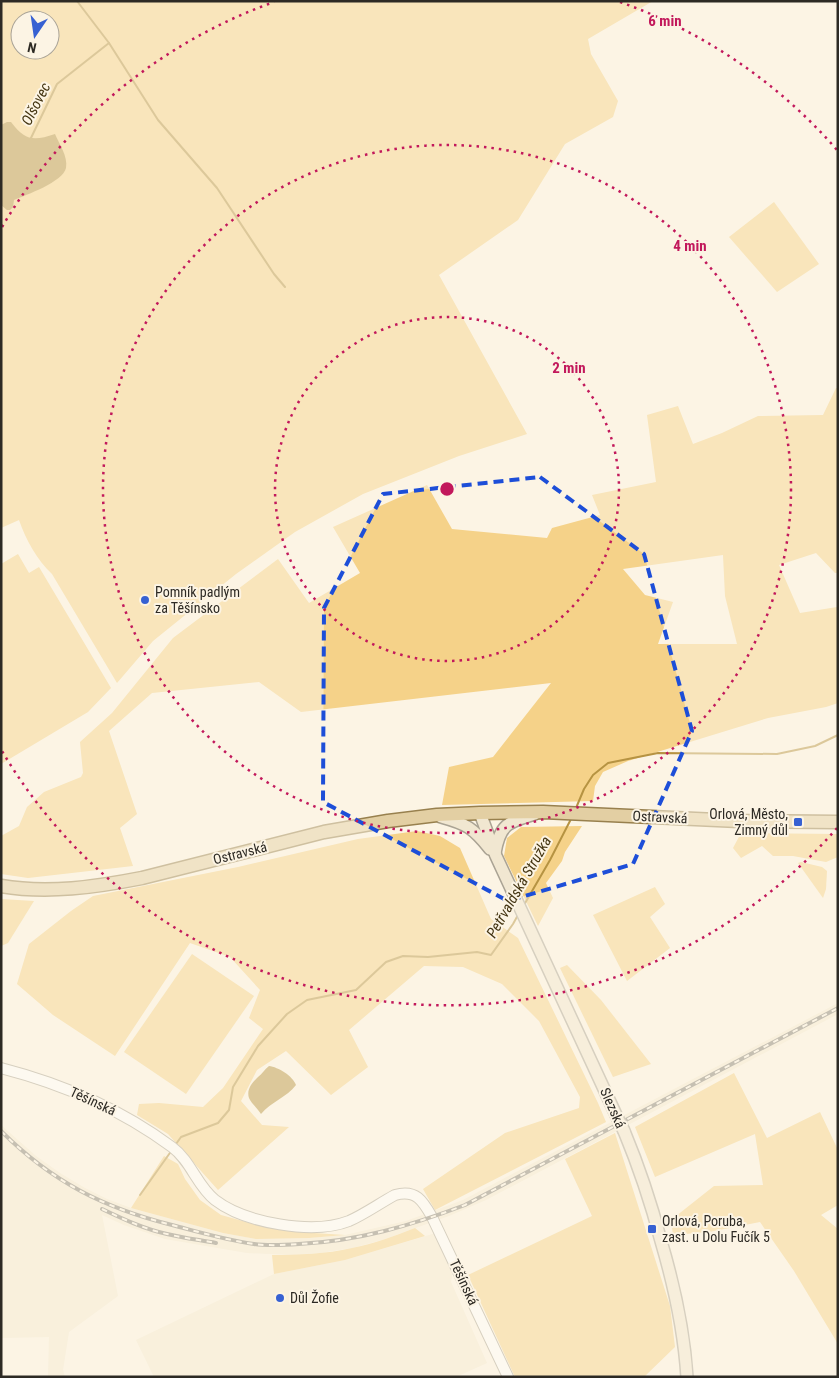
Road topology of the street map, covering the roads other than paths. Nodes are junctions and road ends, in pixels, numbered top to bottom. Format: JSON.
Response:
{"nodes":[{"id":1,"x":543,"y":812,"type":"junction"},
{"id":2,"x":480,"y":813,"type":"junction"},
{"id":3,"x":436,"y":815,"type":"junction"},
{"id":4,"x":838,"y":822,"type":"edge"},
{"id":5,"x":495,"y":855,"type":"junction"},
{"id":6,"x":1,"y":886,"type":"edge"},
{"id":7,"x":1,"y":1068,"type":"edge"},
{"id":8,"x":508,"y":1377,"type":"edge"},
{"id":9,"x":687,"y":1377,"type":"edge"}],
"edges":[{"from":1,"to":2,"type":"main road","name":"Ostravská"},
{"from":1,"to":4,"type":"main road","name":"Ostravská"},
{"from":1,"to":5,"type":"main road"},
{"from":2,"to":3,"type":"main road","name":"Ostravská"},
{"from":2,"to":5,"type":"main road","name":"Slezská"},
{"from":3,"to":5,"type":"main road"},
{"from":3,"to":6,"type":"main road","name":"Ostravská"},
{"from":5,"to":9,"type":"main road","name":"Slezská","bridge":true},
{"from":7,"to":8,"type":"street","name":"Těšínská"}]}
